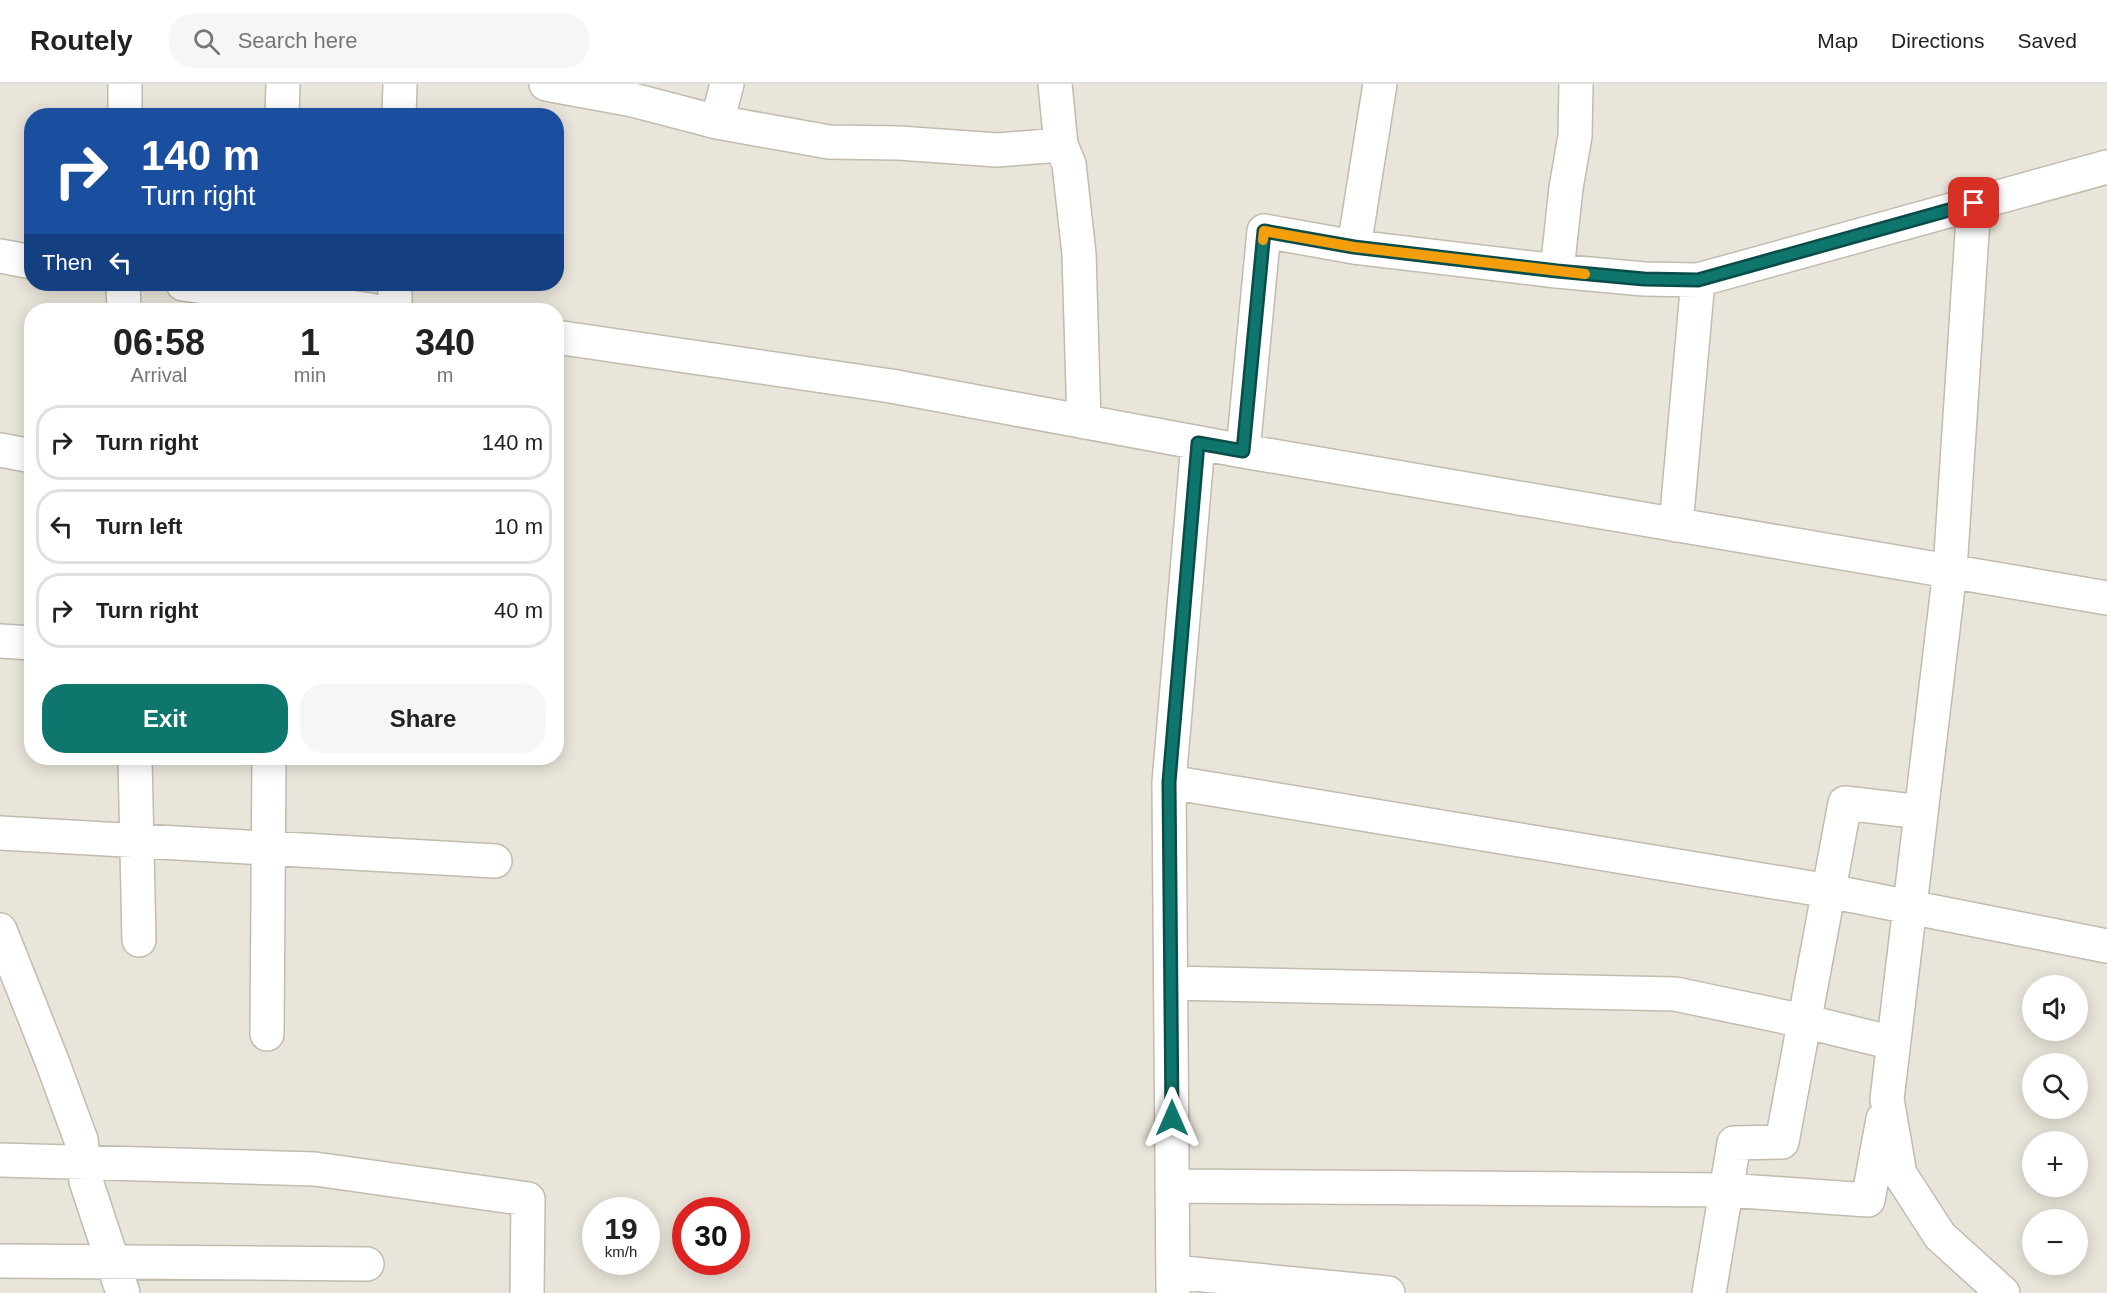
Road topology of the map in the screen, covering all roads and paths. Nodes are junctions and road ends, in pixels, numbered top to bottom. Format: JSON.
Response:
{"nodes":[{"id":1,"x":126,"y":84,"type":"edge"},
{"id":2,"x":283,"y":84,"type":"edge"},
{"id":3,"x":400,"y":84,"type":"edge"},
{"id":4,"x":546,"y":84,"type":"edge"},
{"id":5,"x":727,"y":84,"type":"edge"},
{"id":6,"x":1055,"y":84,"type":"edge"},
{"id":7,"x":1380,"y":84,"type":"edge"},
{"id":8,"x":1576,"y":84,"type":"edge"},
{"id":9,"x":125,"y":108,"type":"edge"},
{"id":10,"x":282,"y":108,"type":"edge"},
{"id":11,"x":399,"y":108,"type":"edge"},
{"id":12,"x":717,"y":122,"type":"junction"},
{"id":13,"x":1060,"y":145,"type":"junction"},
{"id":14,"x":2107,"y":167,"type":"edge"},
{"id":15,"x":1974,"y":203,"type":"junction"},
{"id":16,"x":1354,"y":247,"type":"junction"},
{"id":17,"x":0,"y":256,"type":"edge"},
{"id":18,"x":24,"y":260,"type":"edge"},
{"id":19,"x":1557,"y":271,"type":"junction"},
{"id":20,"x":1698,"y":280,"type":"junction"},
{"id":21,"x":232,"y":291,"type":"edge"},
{"id":22,"x":274,"y":297,"type":"edge"},
{"id":23,"x":318,"y":303,"type":"edge"},
{"id":24,"x":564,"y":338,"type":"edge"},
{"id":25,"x":1084,"y":422,"type":"junction"},
{"id":26,"x":1198,"y":443,"type":"junction"},
{"id":27,"x":0,"y":450,"type":"edge"},
{"id":28,"x":1243,"y":451,"type":"junction"},
{"id":29,"x":24,"y":454,"type":"edge"},
{"id":30,"x":1676,"y":525,"type":"junction"},
{"id":31,"x":1950,"y":570,"type":"junction"},
{"id":32,"x":2107,"y":598,"type":"edge"},
{"id":33,"x":0,"y":641,"type":"edge"},
{"id":34,"x":24,"y":642,"type":"edge"},
{"id":35,"x":135,"y":765,"type":"edge"},
{"id":36,"x":270,"y":765,"type":"edge"},
{"id":37,"x":1169,"y":782,"type":"junction"},
{"id":38,"x":1922,"y":812,"type":"junction"},
{"id":39,"x":0,"y":833,"type":"edge"},
{"id":40,"x":137,"y":841,"type":"junction"},
{"id":41,"x":269,"y":848,"type":"junction"},
{"id":42,"x":495,"y":861,"type":"dead end"},
{"id":43,"x":1829,"y":891,"type":"junction"},
{"id":44,"x":1910,"y":907,"type":"junction"},
{"id":45,"x":0,"y":930,"type":"edge"},
{"id":46,"x":139,"y":940,"type":"dead end"},
{"id":47,"x":2107,"y":946,"type":"edge"},
{"id":48,"x":1171,"y":983,"type":"junction"},
{"id":49,"x":1804,"y":1021,"type":"junction"},
{"id":50,"x":267,"y":1034,"type":"dead end"},
{"id":51,"x":1893,"y":1043,"type":"junction"},
{"id":52,"x":1887,"y":1099,"type":"junction"},
{"id":53,"x":0,"y":1160,"type":"edge"},
{"id":54,"x":84,"y":1162,"type":"junction"},
{"id":55,"x":1172,"y":1186,"type":"junction"},
{"id":56,"x":1726,"y":1190,"type":"junction"},
{"id":57,"x":0,"y":1261,"type":"edge"},
{"id":58,"x":112,"y":1261,"type":"junction"},
{"id":59,"x":368,"y":1264,"type":"dead end"},
{"id":60,"x":1173,"y":1283,"type":"edge"},
{"id":61,"x":123,"y":1293,"type":"edge"},
{"id":62,"x":527,"y":1293,"type":"edge"},
{"id":63,"x":1388,"y":1293,"type":"edge"},
{"id":64,"x":1709,"y":1293,"type":"edge"},
{"id":65,"x":2002,"y":1293,"type":"edge"}],
"edges":[{"from":1,"to":9,"type":"street"},
{"from":2,"to":10,"type":"street"},
{"from":3,"to":11,"type":"street"},
{"from":4,"to":12,"type":"street"},
{"from":5,"to":12,"type":"street"},
{"from":6,"to":13,"type":"street"},
{"from":7,"to":16,"type":"street"},
{"from":8,"to":19,"type":"street"},
{"from":12,"to":13,"type":"street"},
{"from":13,"to":25,"type":"street"},
{"from":14,"to":15,"type":"street"},
{"from":15,"to":20,"type":"street"},
{"from":15,"to":31,"type":"street"},
{"from":16,"to":19,"type":"street"},
{"from":16,"to":28,"type":"street"},
{"from":17,"to":18,"type":"street"},
{"from":19,"to":20,"type":"street"},
{"from":20,"to":30,"type":"street"},
{"from":21,"to":22,"type":"street"},
{"from":22,"to":23,"type":"street"},
{"from":24,"to":25,"type":"street"},
{"from":25,"to":26,"type":"street"},
{"from":26,"to":28,"type":"street"},
{"from":26,"to":37,"type":"street"},
{"from":27,"to":29,"type":"street"},
{"from":28,"to":30,"type":"street"},
{"from":30,"to":31,"type":"street"},
{"from":31,"to":32,"type":"street"},
{"from":31,"to":38,"type":"street"},
{"from":33,"to":34,"type":"street"},
{"from":35,"to":40,"type":"street"},
{"from":36,"to":41,"type":"street"},
{"from":37,"to":43,"type":"street"},
{"from":37,"to":48,"type":"street"},
{"from":38,"to":43,"type":"street"},
{"from":38,"to":44,"type":"street"},
{"from":39,"to":40,"type":"street"},
{"from":40,"to":41,"type":"street"},
{"from":40,"to":46,"type":"street"},
{"from":41,"to":42,"type":"street"},
{"from":41,"to":50,"type":"street"},
{"from":43,"to":44,"type":"street"},
{"from":43,"to":49,"type":"street"},
{"from":44,"to":47,"type":"street"},
{"from":44,"to":51,"type":"street"},
{"from":45,"to":54,"type":"street"},
{"from":48,"to":49,"type":"street"},
{"from":48,"to":55,"type":"street"},
{"from":49,"to":51,"type":"street"},
{"from":49,"to":56,"type":"street"},
{"from":51,"to":52,"type":"street"},
{"from":52,"to":56,"type":"street"},
{"from":52,"to":65,"type":"street"},
{"from":53,"to":54,"type":"street"},
{"from":54,"to":58,"type":"street"},
{"from":54,"to":62,"type":"street"},
{"from":55,"to":56,"type":"street"},
{"from":55,"to":60,"type":"street"},
{"from":56,"to":64,"type":"street"},
{"from":57,"to":58,"type":"street"},
{"from":58,"to":59,"type":"street"},
{"from":58,"to":61,"type":"street"},
{"from":60,"to":63,"type":"street"}]}
